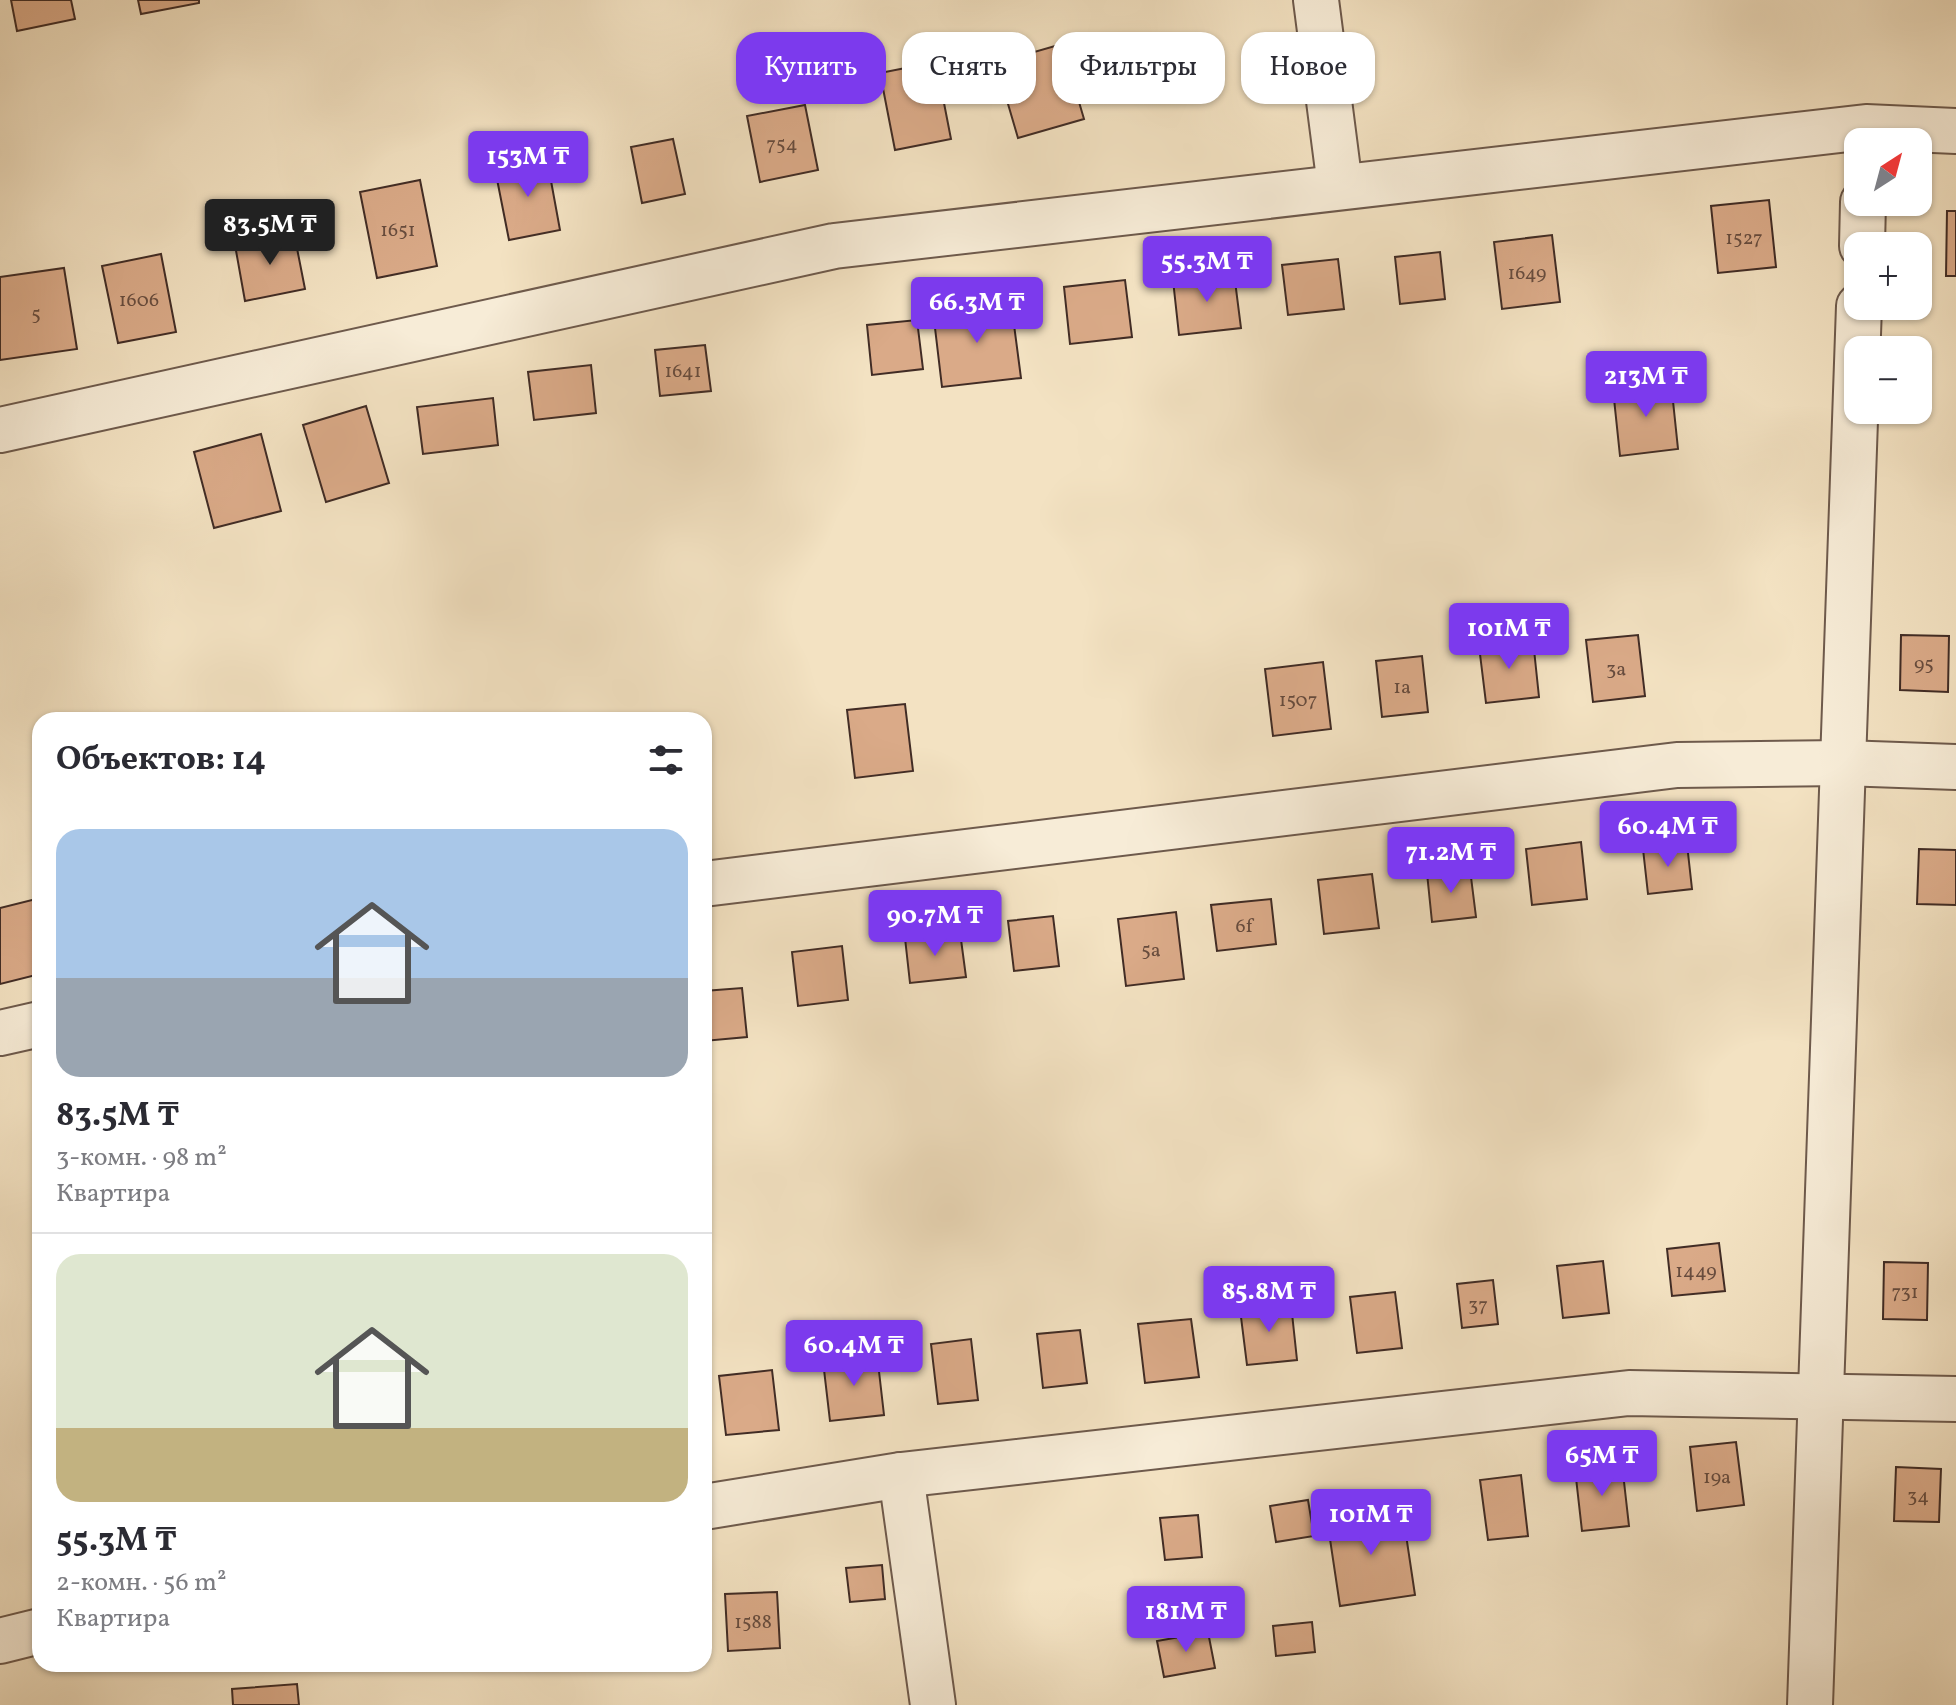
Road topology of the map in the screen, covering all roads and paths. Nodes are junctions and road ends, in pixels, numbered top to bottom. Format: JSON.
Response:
{"nodes":[{"id":1,"x":1316,"y":0,"type":"edge"},
{"id":2,"x":1956,"y":131,"type":"edge"},
{"id":3,"x":1932,"y":132,"type":"edge"},
{"id":4,"x":1844,"y":136,"type":"edge"},
{"id":5,"x":1340,"y":186,"type":"junction"},
{"id":6,"x":1859,"y":320,"type":"edge"},
{"id":7,"x":0,"y":430,"type":"edge"},
{"id":8,"x":1843,"y":763,"type":"junction"},
{"id":9,"x":1956,"y":767,"type":"edge"},
{"id":10,"x":712,"y":883,"type":"edge"},
{"id":11,"x":32,"y":1026,"type":"edge"},
{"id":12,"x":0,"y":1033,"type":"edge"},
{"id":13,"x":1821,"y":1395,"type":"junction"},
{"id":14,"x":1956,"y":1399,"type":"edge"},
{"id":15,"x":901,"y":1475,"type":"junction"},
{"id":16,"x":712,"y":1506,"type":"edge"},
{"id":17,"x":32,"y":1633,"type":"edge"},
{"id":18,"x":0,"y":1641,"type":"edge"},
{"id":19,"x":933,"y":1705,"type":"edge"},
{"id":20,"x":1810,"y":1705,"type":"edge"}],
"edges":[{"from":1,"to":5,"type":"street"},
{"from":2,"to":3,"type":"street"},
{"from":4,"to":5,"type":"street"},
{"from":5,"to":7,"type":"street"},
{"from":6,"to":8,"type":"street"},
{"from":8,"to":9,"type":"street"},
{"from":8,"to":10,"type":"street"},
{"from":8,"to":13,"type":"street"},
{"from":11,"to":12,"type":"street"},
{"from":13,"to":14,"type":"street"},
{"from":13,"to":15,"type":"street"},
{"from":13,"to":20,"type":"street"},
{"from":15,"to":16,"type":"street"},
{"from":15,"to":19,"type":"street"},
{"from":17,"to":18,"type":"street"}]}
